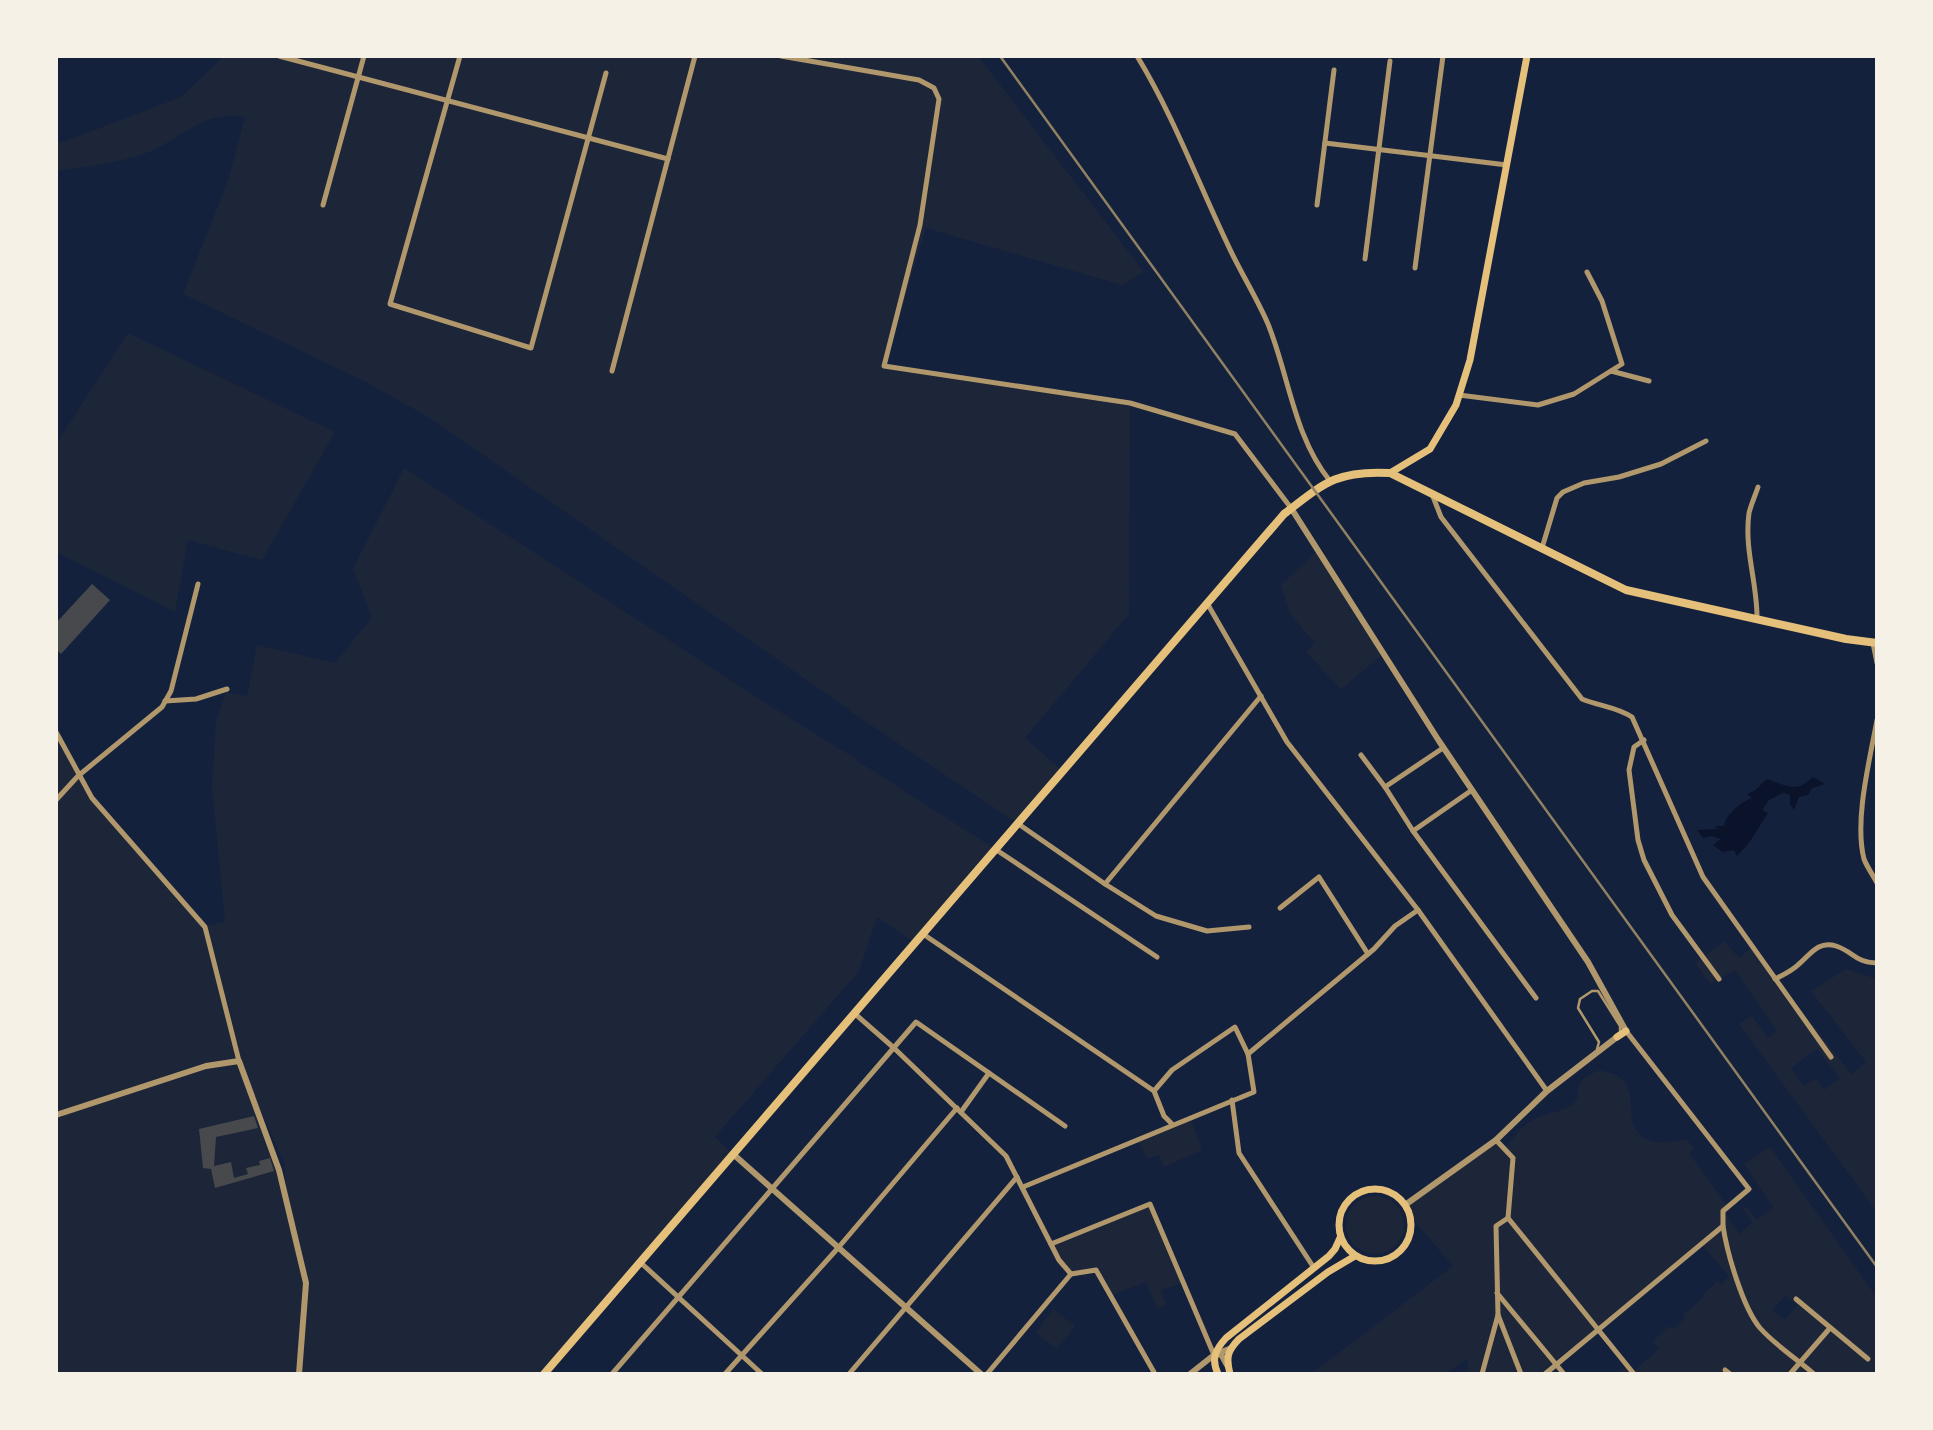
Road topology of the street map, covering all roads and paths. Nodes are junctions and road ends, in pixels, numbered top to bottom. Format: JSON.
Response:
{"nodes":[{"id":1,"x":279,"y":56,"type":"edge"},
{"id":2,"x":364,"y":56,"type":"edge"},
{"id":3,"x":460,"y":56,"type":"edge"},
{"id":4,"x":695,"y":56,"type":"edge"},
{"id":5,"x":781,"y":56,"type":"edge"},
{"id":6,"x":1137,"y":56,"type":"edge"},
{"id":7,"x":1443,"y":56,"type":"edge"},
{"id":8,"x":1527,"y":56,"type":"edge"},
{"id":9,"x":1390,"y":61,"type":"dead end"},
{"id":10,"x":1334,"y":70,"type":"dead end"},
{"id":11,"x":606,"y":73,"type":"dead end"},
{"id":12,"x":359,"y":77,"type":"junction"},
{"id":13,"x":448,"y":101,"type":"junction"},
{"id":14,"x":588,"y":138,"type":"junction"},
{"id":15,"x":1325,"y":143,"type":"junction"},
{"id":16,"x":1378,"y":150,"type":"junction"},
{"id":17,"x":1431,"y":156,"type":"junction"},
{"id":18,"x":668,"y":159,"type":"junction"},
{"id":19,"x":1507,"y":166,"type":"junction"},
{"id":20,"x":323,"y":205,"type":"dead end"},
{"id":21,"x":1317,"y":205,"type":"dead end"},
{"id":22,"x":1365,"y":260,"type":"dead end"},
{"id":23,"x":1415,"y":268,"type":"dead end"},
{"id":24,"x":1587,"y":272,"type":"dead end"},
{"id":25,"x":612,"y":371,"type":"dead end"},
{"id":26,"x":1611,"y":371,"type":"junction"},
{"id":27,"x":1649,"y":380,"type":"dead end"},
{"id":28,"x":1459,"y":394,"type":"junction"},
{"id":29,"x":1706,"y":441,"type":"dead end"},
{"id":30,"x":1390,"y":472,"type":"junction"},
{"id":31,"x":1330,"y":481,"type":"junction"},
{"id":32,"x":1758,"y":487,"type":"dead end"},
{"id":33,"x":1432,"y":494,"type":"junction"},
{"id":34,"x":1291,"y":508,"type":"junction"},
{"id":35,"x":1542,"y":548,"type":"junction"},
{"id":36,"x":198,"y":584,"type":"dead end"},
{"id":37,"x":1207,"y":603,"type":"junction"},
{"id":38,"x":1757,"y":617,"type":"junction"},
{"id":39,"x":1875,"y":643,"type":"edge"},
{"id":40,"x":1877,"y":663,"type":"edge"},
{"id":41,"x":227,"y":689,"type":"dead end"},
{"id":42,"x":1261,"y":696,"type":"junction"},
{"id":43,"x":165,"y":701,"type":"junction"},
{"id":44,"x":1877,"y":720,"type":"edge"},
{"id":45,"x":56,"y":733,"type":"edge"},
{"id":46,"x":1644,"y":740,"type":"junction"},
{"id":47,"x":1443,"y":748,"type":"junction"},
{"id":48,"x":1361,"y":755,"type":"dead end"},
{"id":49,"x":78,"y":776,"type":"junction"},
{"id":50,"x":1385,"y":787,"type":"junction"},
{"id":51,"x":1472,"y":790,"type":"junction"},
{"id":52,"x":56,"y":800,"type":"edge"},
{"id":53,"x":1017,"y":823,"type":"junction"},
{"id":54,"x":1412,"y":831,"type":"junction"},
{"id":55,"x":995,"y":849,"type":"junction"},
{"id":56,"x":1877,"y":883,"type":"edge"},
{"id":57,"x":1105,"y":884,"type":"junction"},
{"id":58,"x":1280,"y":908,"type":"dead end"},
{"id":59,"x":1418,"y":910,"type":"junction"},
{"id":60,"x":1250,"y":928,"type":"dead end"},
{"id":61,"x":923,"y":933,"type":"junction"},
{"id":62,"x":1368,"y":954,"type":"junction"},
{"id":63,"x":1157,"y":957,"type":"dead end"},
{"id":64,"x":1877,"y":963,"type":"edge"},
{"id":65,"x":1719,"y":979,"type":"dead end"},
{"id":66,"x":1775,"y":979,"type":"junction"},
{"id":67,"x":1536,"y":998,"type":"dead end"},
{"id":68,"x":854,"y":1013,"type":"junction"},
{"id":69,"x":1626,"y":1031,"type":"junction"},
{"id":70,"x":1617,"y":1037,"type":"junction"},
{"id":71,"x":894,"y":1048,"type":"junction"},
{"id":72,"x":1248,"y":1054,"type":"junction"},
{"id":73,"x":1593,"y":1056,"type":"junction"},
{"id":74,"x":1831,"y":1057,"type":"dead end"},
{"id":75,"x":239,"y":1061,"type":"junction"},
{"id":76,"x":989,"y":1073,"type":"junction"},
{"id":77,"x":1154,"y":1091,"type":"junction"},
{"id":78,"x":1547,"y":1091,"type":"junction"},
{"id":79,"x":1232,"y":1100,"type":"junction"},
{"id":80,"x":959,"y":1110,"type":"junction"},
{"id":81,"x":56,"y":1115,"type":"edge"},
{"id":82,"x":1172,"y":1124,"type":"junction"},
{"id":83,"x":1065,"y":1126,"type":"dead end"},
{"id":84,"x":1496,"y":1140,"type":"junction"},
{"id":85,"x":733,"y":1154,"type":"junction"},
{"id":86,"x":1017,"y":1177,"type":"junction"},
{"id":87,"x":1023,"y":1187,"type":"junction"},
{"id":88,"x":772,"y":1190,"type":"junction"},
{"id":89,"x":1405,"y":1205,"type":"junction"},
{"id":90,"x":1508,"y":1218,"type":"junction"},
{"id":91,"x":1723,"y":1226,"type":"junction"},
{"id":92,"x":1340,"y":1238,"type":"junction"},
{"id":93,"x":1051,"y":1244,"type":"junction"},
{"id":94,"x":838,"y":1248,"type":"junction"},
{"id":95,"x":1355,"y":1256,"type":"junction"},
{"id":96,"x":640,"y":1262,"type":"junction"},
{"id":97,"x":1314,"y":1268,"type":"junction"},
{"id":98,"x":1071,"y":1274,"type":"junction"},
{"id":99,"x":1497,"y":1293,"type":"junction"},
{"id":100,"x":679,"y":1298,"type":"junction"},
{"id":101,"x":1796,"y":1299,"type":"dead end"},
{"id":102,"x":905,"y":1308,"type":"junction"},
{"id":103,"x":1498,"y":1315,"type":"junction"},
{"id":104,"x":1830,"y":1328,"type":"junction"},
{"id":105,"x":1599,"y":1329,"type":"junction"},
{"id":106,"x":1229,"y":1349,"type":"junction"},
{"id":107,"x":741,"y":1355,"type":"junction"},
{"id":108,"x":1214,"y":1355,"type":"junction"},
{"id":109,"x":1868,"y":1359,"type":"dead end"},
{"id":110,"x":1800,"y":1362,"type":"junction"},
{"id":111,"x":1556,"y":1364,"type":"junction"},
{"id":112,"x":299,"y":1374,"type":"edge"},
{"id":113,"x":544,"y":1374,"type":"edge"},
{"id":114,"x":612,"y":1374,"type":"edge"},
{"id":115,"x":725,"y":1374,"type":"edge"},
{"id":116,"x":762,"y":1374,"type":"edge"},
{"id":117,"x":849,"y":1374,"type":"edge"},
{"id":118,"x":981,"y":1374,"type":"edge"},
{"id":119,"x":987,"y":1374,"type":"edge"},
{"id":120,"x":1154,"y":1374,"type":"edge"},
{"id":121,"x":1190,"y":1374,"type":"edge"},
{"id":122,"x":1218,"y":1374,"type":"edge"},
{"id":123,"x":1230,"y":1374,"type":"edge"},
{"id":124,"x":1482,"y":1374,"type":"edge"},
{"id":125,"x":1521,"y":1374,"type":"edge"},
{"id":126,"x":1545,"y":1374,"type":"edge"},
{"id":127,"x":1564,"y":1374,"type":"edge"},
{"id":128,"x":1634,"y":1374,"type":"edge"},
{"id":129,"x":1790,"y":1374,"type":"edge"},
{"id":130,"x":1814,"y":1374,"type":"edge"}],
"edges":[{"from":1,"to":12,"type":"street"},
{"from":2,"to":12,"type":"street"},
{"from":3,"to":13,"type":"street"},
{"from":4,"to":18,"type":"street"},
{"from":5,"to":34,"type":"street"},
{"from":6,"to":31,"type":"street"},
{"from":7,"to":17,"type":"street"},
{"from":8,"to":19,"type":"main road"},
{"from":9,"to":16,"type":"street"},
{"from":10,"to":15,"type":"street"},
{"from":11,"to":14,"type":"street"},
{"from":12,"to":13,"type":"street"},
{"from":12,"to":20,"type":"street"},
{"from":13,"to":14,"type":"street"},
{"from":13,"to":14,"type":"street"},
{"from":14,"to":18,"type":"street"},
{"from":15,"to":16,"type":"street"},
{"from":15,"to":21,"type":"street"},
{"from":16,"to":17,"type":"street"},
{"from":16,"to":22,"type":"street"},
{"from":17,"to":19,"type":"street"},
{"from":17,"to":23,"type":"street"},
{"from":18,"to":25,"type":"street"},
{"from":19,"to":28,"type":"main road"},
{"from":24,"to":26,"type":"street"},
{"from":26,"to":27,"type":"street"},
{"from":26,"to":28,"type":"street"},
{"from":28,"to":30,"type":"main road"},
{"from":29,"to":35,"type":"street"},
{"from":30,"to":31,"type":"main road"},
{"from":30,"to":33,"type":"main road"},
{"from":31,"to":34,"type":"main road"},
{"from":32,"to":38,"type":"street"},
{"from":33,"to":35,"type":"main road"},
{"from":33,"to":46,"type":"street"},
{"from":34,"to":37,"type":"main road"},
{"from":34,"to":47,"type":"street"},
{"from":35,"to":38,"type":"main road"},
{"from":36,"to":43,"type":"street"},
{"from":37,"to":42,"type":"street"},
{"from":37,"to":53,"type":"main road"},
{"from":38,"to":39,"type":"main road"},
{"from":39,"to":40,"type":"street"},
{"from":41,"to":43,"type":"street"},
{"from":42,"to":57,"type":"street"},
{"from":42,"to":59,"type":"street"},
{"from":43,"to":49,"type":"street"},
{"from":44,"to":56,"type":"street"},
{"from":45,"to":49,"type":"street"},
{"from":46,"to":65,"type":"street"},
{"from":46,"to":66,"type":"street"},
{"from":47,"to":50,"type":"street"},
{"from":47,"to":51,"type":"street"},
{"from":48,"to":50,"type":"street"},
{"from":49,"to":52,"type":"street"},
{"from":49,"to":75,"type":"street"},
{"from":50,"to":54,"type":"street"},
{"from":51,"to":54,"type":"street"},
{"from":51,"to":69,"type":"street"},
{"from":53,"to":55,"type":"main road"},
{"from":53,"to":57,"type":"street"},
{"from":54,"to":67,"type":"street"},
{"from":55,"to":61,"type":"main road"},
{"from":55,"to":63,"type":"street"},
{"from":57,"to":60,"type":"street"},
{"from":58,"to":62,"type":"street"},
{"from":59,"to":62,"type":"street"},
{"from":59,"to":78,"type":"street"},
{"from":61,"to":68,"type":"main road"},
{"from":61,"to":77,"type":"street"},
{"from":62,"to":72,"type":"street"},
{"from":64,"to":66,"type":"street"},
{"from":66,"to":74,"type":"street"},
{"from":68,"to":71,"type":"street"},
{"from":68,"to":85,"type":"main road"},
{"from":69,"to":70,"type":"main road"},
{"from":69,"to":91,"type":"street"},
{"from":70,"to":73,"type":"street"},
{"from":70,"to":73,"type":"lane"},
{"from":71,"to":76,"type":"street"},
{"from":71,"to":80,"type":"street"},
{"from":71,"to":88,"type":"street"},
{"from":72,"to":77,"type":"street"},
{"from":72,"to":79,"type":"street"},
{"from":73,"to":78,"type":"street"},
{"from":75,"to":81,"type":"street"},
{"from":75,"to":112,"type":"street"},
{"from":76,"to":80,"type":"street"},
{"from":76,"to":83,"type":"street"},
{"from":77,"to":82,"type":"street"},
{"from":78,"to":84,"type":"street"},
{"from":79,"to":82,"type":"street"},
{"from":79,"to":97,"type":"street"},
{"from":80,"to":86,"type":"street"},
{"from":80,"to":94,"type":"street"},
{"from":82,"to":87,"type":"street"},
{"from":84,"to":89,"type":"street"},
{"from":84,"to":90,"type":"street"},
{"from":85,"to":88,"type":"street"},
{"from":85,"to":96,"type":"main road"},
{"from":86,"to":87,"type":"street"},
{"from":86,"to":102,"type":"street"},
{"from":87,"to":93,"type":"street"},
{"from":88,"to":94,"type":"street"},
{"from":88,"to":100,"type":"street"},
{"from":89,"to":92,"type":"main road"},
{"from":89,"to":95,"type":"main road"},
{"from":90,"to":99,"type":"street"},
{"from":90,"to":105,"type":"street"},
{"from":91,"to":105,"type":"street"},
{"from":91,"to":110,"type":"street"},
{"from":92,"to":95,"type":"main road"},
{"from":92,"to":97,"type":"main road"},
{"from":93,"to":98,"type":"street"},
{"from":93,"to":108,"type":"street"},
{"from":94,"to":102,"type":"street"},
{"from":94,"to":107,"type":"street"},
{"from":95,"to":106,"type":"main road"},
{"from":96,"to":100,"type":"street"},
{"from":96,"to":113,"type":"main road"},
{"from":97,"to":108,"type":"main road"},
{"from":98,"to":119,"type":"street"},
{"from":98,"to":120,"type":"street"},
{"from":99,"to":103,"type":"street"},
{"from":99,"to":111,"type":"street"},
{"from":100,"to":107,"type":"street"},
{"from":100,"to":114,"type":"street"},
{"from":101,"to":104,"type":"street"},
{"from":102,"to":117,"type":"street"},
{"from":102,"to":118,"type":"street"},
{"from":103,"to":124,"type":"street"},
{"from":103,"to":125,"type":"street"},
{"from":104,"to":109,"type":"street"},
{"from":104,"to":110,"type":"street"},
{"from":105,"to":111,"type":"street"},
{"from":105,"to":128,"type":"street"},
{"from":106,"to":108,"type":"street"},
{"from":106,"to":123,"type":"main road"},
{"from":107,"to":115,"type":"street"},
{"from":107,"to":116,"type":"street"},
{"from":108,"to":121,"type":"street"},
{"from":108,"to":122,"type":"main road"},
{"from":108,"to":123,"type":"street"},
{"from":110,"to":129,"type":"street"},
{"from":110,"to":130,"type":"street"},
{"from":111,"to":126,"type":"street"},
{"from":111,"to":127,"type":"street"}]}
